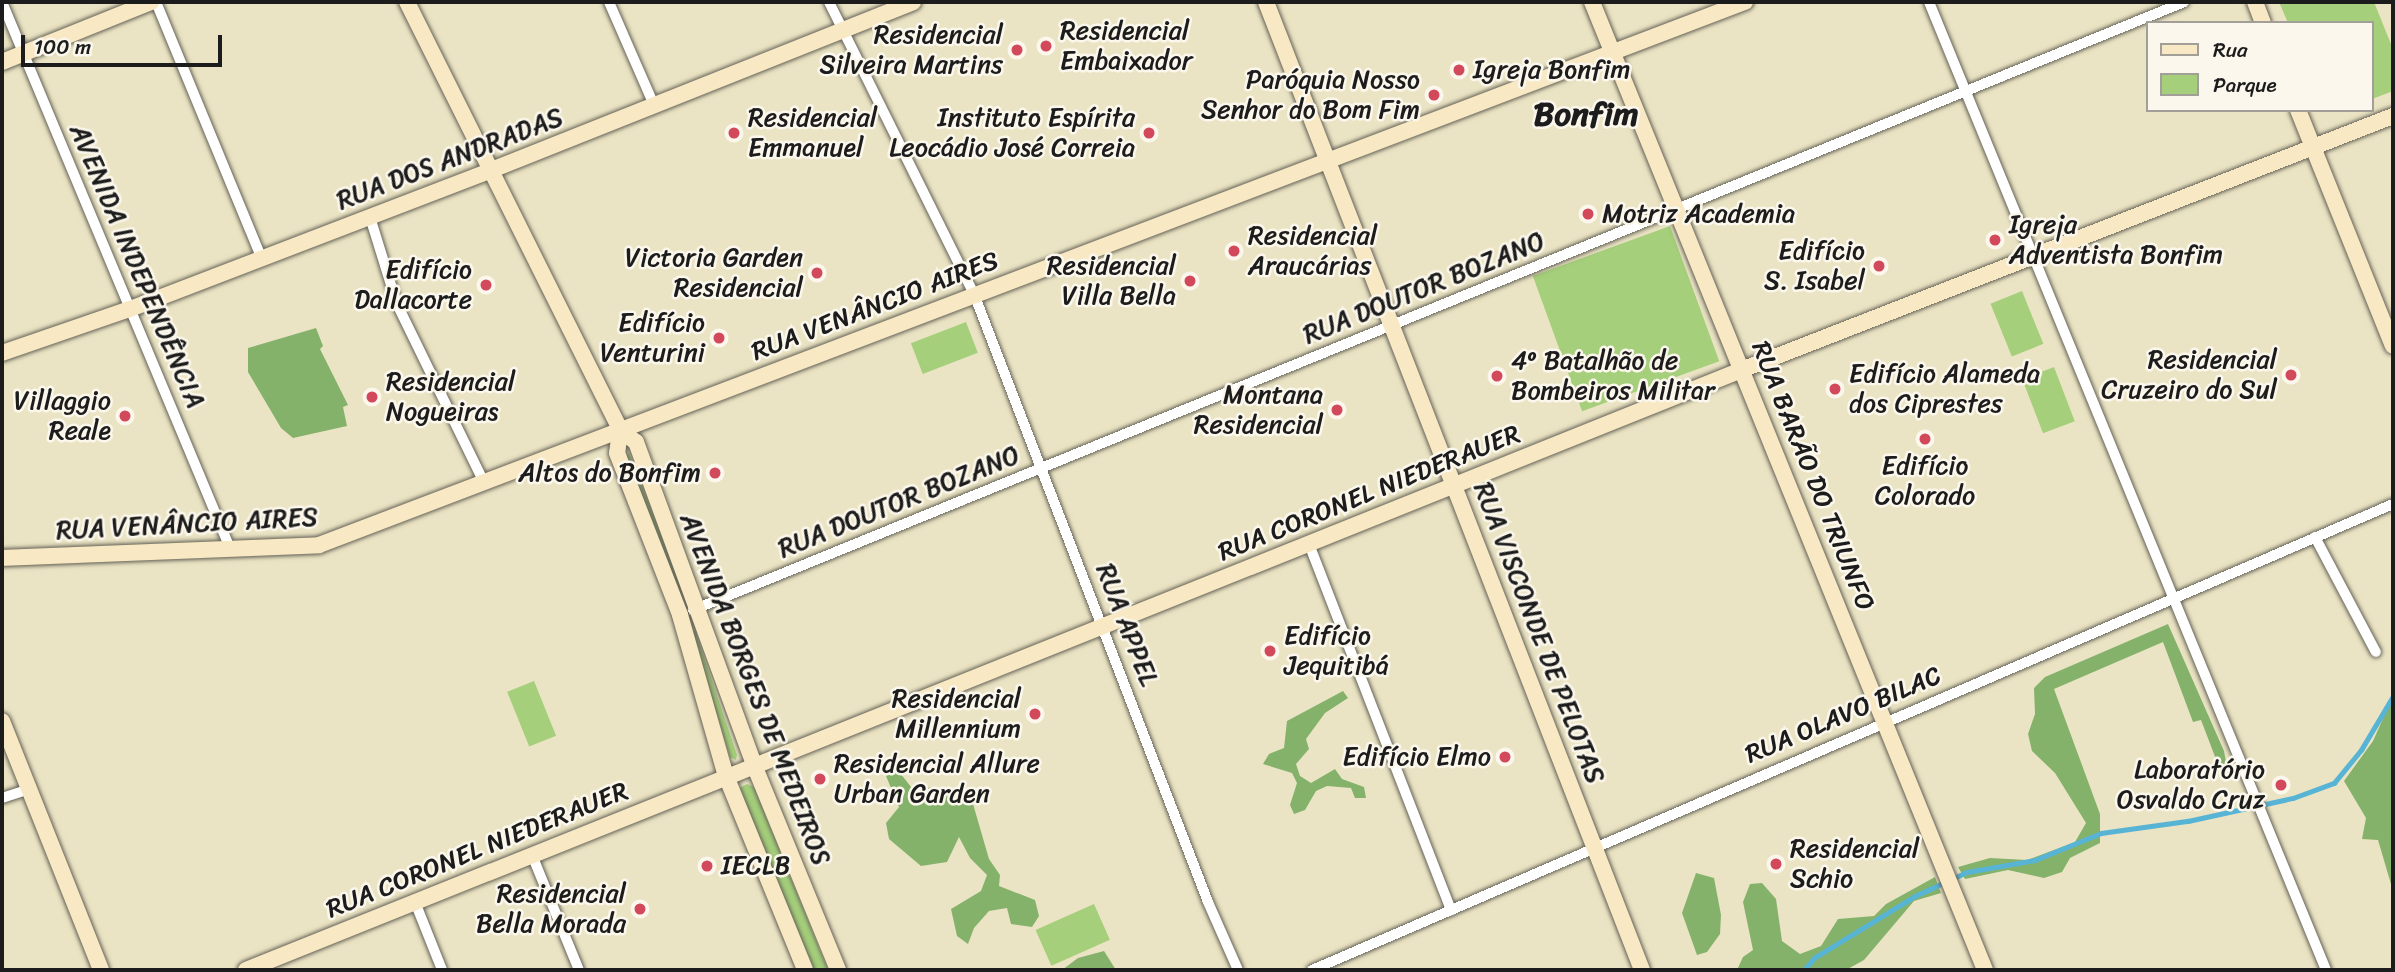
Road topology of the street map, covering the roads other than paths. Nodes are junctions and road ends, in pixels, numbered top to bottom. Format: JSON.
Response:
{"nodes":[{"id":1,"x":2,"y":2,"type":"edge"},
{"id":2,"x":151,"y":2,"type":"edge"},
{"id":3,"x":156,"y":2,"type":"edge"},
{"id":4,"x":407,"y":2,"type":"edge"},
{"id":5,"x":609,"y":2,"type":"edge"},
{"id":6,"x":829,"y":2,"type":"edge"},
{"id":7,"x":913,"y":2,"type":"edge"},
{"id":8,"x":1266,"y":2,"type":"edge"},
{"id":9,"x":1592,"y":2,"type":"edge"},
{"id":10,"x":1745,"y":2,"type":"edge"},
{"id":11,"x":1930,"y":2,"type":"edge"},
{"id":12,"x":2184,"y":2,"type":"edge"},
{"id":13,"x":2255,"y":2,"type":"edge"},
{"id":14,"x":2262,"y":21,"type":"edge"},
{"id":15,"x":843,"y":29,"type":"junction"},
{"id":16,"x":1613,"y":52,"type":"junction"},
{"id":17,"x":23,"y":53,"type":"junction"},
{"id":18,"x":2,"y":61,"type":"edge"},
{"id":19,"x":1966,"y":90,"type":"junction"},
{"id":20,"x":654,"y":105,"type":"junction"},
{"id":21,"x":2299,"y":112,"type":"edge"},
{"id":22,"x":2393,"y":116,"type":"edge"},
{"id":23,"x":2312,"y":148,"type":"junction"},
{"id":24,"x":1328,"y":160,"type":"junction"},
{"id":25,"x":494,"y":169,"type":"junction"},
{"id":26,"x":1678,"y":208,"type":"junction"},
{"id":27,"x":370,"y":217,"type":"junction"},
{"id":28,"x":2034,"y":256,"type":"junction"},
{"id":29,"x":262,"y":258,"type":"junction"},
{"id":30,"x":974,"y":294,"type":"junction"},
{"id":31,"x":130,"y":309,"type":"junction"},
{"id":32,"x":1393,"y":325,"type":"junction"},
{"id":33,"x":2393,"y":346,"type":"edge"},
{"id":34,"x":2,"y":353,"type":"edge"},
{"id":35,"x":1744,"y":369,"type":"junction"},
{"id":36,"x":620,"y":430,"type":"junction"},
{"id":37,"x":1042,"y":468,"type":"junction"},
{"id":38,"x":484,"y":482,"type":"junction"},
{"id":39,"x":1455,"y":485,"type":"junction"},
{"id":40,"x":2393,"y":504,"type":"edge"},
{"id":41,"x":2315,"y":537,"type":"junction"},
{"id":42,"x":1309,"y":544,"type":"junction"},
{"id":43,"x":230,"y":548,"type":"junction"},
{"id":44,"x":2,"y":558,"type":"edge"},
{"id":45,"x":2174,"y":598,"type":"junction"},
{"id":46,"x":697,"y":609,"type":"junction"},
{"id":47,"x":680,"y":615,"type":"junction"},
{"id":48,"x":1103,"y":626,"type":"junction"},
{"id":49,"x":2376,"y":652,"type":"dead end"},
{"id":50,"x":2,"y":720,"type":"edge"},
{"id":51,"x":1885,"y":722,"type":"junction"},
{"id":52,"x":754,"y":765,"type":"junction"},
{"id":53,"x":726,"y":776,"type":"junction"},
{"id":54,"x":30,"y":789,"type":"junction"},
{"id":55,"x":2,"y":799,"type":"edge"},
{"id":56,"x":1595,"y":847,"type":"junction"},
{"id":57,"x":532,"y":855,"type":"junction"},
{"id":58,"x":415,"y":902,"type":"junction"},
{"id":59,"x":1451,"y":910,"type":"junction"},
{"id":60,"x":1980,"y":969,"type":"edge"},
{"id":61,"x":102,"y":970,"type":"edge"},
{"id":62,"x":246,"y":970,"type":"edge"},
{"id":63,"x":442,"y":970,"type":"edge"},
{"id":64,"x":579,"y":970,"type":"edge"},
{"id":65,"x":805,"y":970,"type":"edge"},
{"id":66,"x":838,"y":970,"type":"edge"},
{"id":67,"x":1238,"y":970,"type":"edge"},
{"id":68,"x":1312,"y":970,"type":"edge"},
{"id":69,"x":1642,"y":970,"type":"edge"},
{"id":70,"x":2326,"y":970,"type":"edge"}],
"edges":[{"from":1,"to":17,"type":"street","name":"AVENIDA INDEPENDÊNCIA"},
{"from":2,"to":17,"type":"street"},
{"from":3,"to":29,"type":"street"},
{"from":4,"to":25,"type":"street","name":"AVENIDA BORGES DE MEDEIROS"},
{"from":5,"to":20,"type":"street"},
{"from":6,"to":15,"type":"street","name":"RUA APPEL"},
{"from":7,"to":15,"type":"street","name":"RUA DOS ANDRADAS"},
{"from":8,"to":24,"type":"street","name":"RUA VISCONDE DE PELOTAS"},
{"from":9,"to":16,"type":"street","name":"RUA BARÃO DO TRIUNFO"},
{"from":10,"to":16,"type":"street","name":"RUA VENÂNCIO AIRES"},
{"from":11,"to":19,"type":"street"},
{"from":12,"to":19,"type":"street","name":"RUA DOUTOR BOZANO"},
{"from":13,"to":14,"type":"street"},
{"from":15,"to":20,"type":"street","name":"RUA DOS ANDRADAS"},
{"from":15,"to":30,"type":"street","name":"RUA APPEL"},
{"from":16,"to":24,"type":"street","name":"RUA VENÂNCIO AIRES"},
{"from":16,"to":26,"type":"street","name":"RUA BARÃO DO TRIUNFO"},
{"from":17,"to":18,"type":"street"},
{"from":17,"to":31,"type":"street","name":"AVENIDA INDEPENDÊNCIA"},
{"from":19,"to":26,"type":"street","name":"RUA DOUTOR BOZANO"},
{"from":19,"to":28,"type":"street"},
{"from":20,"to":25,"type":"street","name":"RUA DOS ANDRADAS"},
{"from":21,"to":23,"type":"street"},
{"from":22,"to":23,"type":"street","name":"RUA CORONEL NIEDERAUER"},
{"from":23,"to":28,"type":"street","name":"RUA CORONEL NIEDERAUER"},
{"from":23,"to":33,"type":"street"},
{"from":24,"to":30,"type":"street","name":"RUA VENÂNCIO AIRES"},
{"from":24,"to":32,"type":"street","name":"RUA VISCONDE DE PELOTAS"},
{"from":25,"to":27,"type":"street","name":"RUA DOS ANDRADAS"},
{"from":25,"to":36,"type":"street","name":"AVENIDA BORGES DE MEDEIROS"},
{"from":26,"to":32,"type":"street","name":"RUA DOUTOR BOZANO"},
{"from":26,"to":35,"type":"street","name":"RUA BARÃO DO TRIUNFO"},
{"from":27,"to":29,"type":"street","name":"RUA DOS ANDRADAS"},
{"from":27,"to":38,"type":"street"},
{"from":28,"to":35,"type":"street","name":"RUA CORONEL NIEDERAUER"},
{"from":28,"to":45,"type":"street"},
{"from":29,"to":31,"type":"street","name":"RUA DOS ANDRADAS"},
{"from":30,"to":36,"type":"street","name":"RUA VENÂNCIO AIRES"},
{"from":30,"to":37,"type":"street","name":"RUA APPEL"},
{"from":31,"to":34,"type":"street","name":"RUA DOS ANDRADAS"},
{"from":31,"to":43,"type":"street","name":"AVENIDA INDEPENDÊNCIA"},
{"from":32,"to":37,"type":"street","name":"RUA DOUTOR BOZANO"},
{"from":32,"to":39,"type":"street","name":"RUA VISCONDE DE PELOTAS"},
{"from":35,"to":39,"type":"street","name":"RUA CORONEL NIEDERAUER"},
{"from":35,"to":51,"type":"street","name":"RUA BARÃO DO TRIUNFO"},
{"from":36,"to":38,"type":"street","name":"RUA VENÂNCIO AIRES"},
{"from":36,"to":46,"type":"street","name":"AVENIDA BORGES DE MEDEIROS"},
{"from":36,"to":47,"type":"street","name":"AVENIDA BORGES DE MEDEIROS"},
{"from":37,"to":46,"type":"street","name":"RUA DOUTOR BOZANO"},
{"from":37,"to":48,"type":"street","name":"RUA APPEL"},
{"from":38,"to":43,"type":"street","name":"RUA VENÂNCIO AIRES"},
{"from":39,"to":42,"type":"street","name":"RUA CORONEL NIEDERAUER"},
{"from":39,"to":56,"type":"street","name":"RUA VISCONDE DE PELOTAS"},
{"from":40,"to":41,"type":"street","name":"RUA OLAVO BILAC"},
{"from":41,"to":45,"type":"street","name":"RUA OLAVO BILAC"},
{"from":41,"to":49,"type":"street"},
{"from":42,"to":48,"type":"street","name":"RUA CORONEL NIEDERAUER"},
{"from":42,"to":59,"type":"street"},
{"from":43,"to":44,"type":"street","name":"RUA VENÂNCIO AIRES"},
{"from":45,"to":51,"type":"street","name":"RUA OLAVO BILAC"},
{"from":45,"to":70,"type":"street"},
{"from":46,"to":47,"type":"street","name":"RUA DOUTOR BOZANO"},
{"from":46,"to":52,"type":"street","name":"AVENIDA BORGES DE MEDEIROS"},
{"from":47,"to":53,"type":"street","name":"AVENIDA BORGES DE MEDEIROS"},
{"from":48,"to":52,"type":"street","name":"RUA CORONEL NIEDERAUER"},
{"from":48,"to":67,"type":"street","name":"RUA APPEL"},
{"from":50,"to":54,"type":"street"},
{"from":51,"to":56,"type":"street","name":"RUA OLAVO BILAC"},
{"from":51,"to":60,"type":"street","name":"RUA BARÃO DO TRIUNFO"},
{"from":52,"to":53,"type":"street","name":"RUA CORONEL NIEDERAUER"},
{"from":52,"to":66,"type":"street","name":"AVENIDA BORGES DE MEDEIROS"},
{"from":53,"to":57,"type":"street","name":"RUA CORONEL NIEDERAUER"},
{"from":53,"to":65,"type":"street","name":"AVENIDA BORGES DE MEDEIROS"},
{"from":54,"to":55,"type":"street"},
{"from":54,"to":61,"type":"street"},
{"from":56,"to":59,"type":"street","name":"RUA OLAVO BILAC"},
{"from":56,"to":69,"type":"street","name":"RUA VISCONDE DE PELOTAS"},
{"from":57,"to":58,"type":"street","name":"RUA CORONEL NIEDERAUER"},
{"from":57,"to":64,"type":"street"},
{"from":58,"to":62,"type":"street","name":"RUA CORONEL NIEDERAUER"},
{"from":58,"to":63,"type":"street"},
{"from":59,"to":68,"type":"street","name":"RUA OLAVO BILAC"}]}
